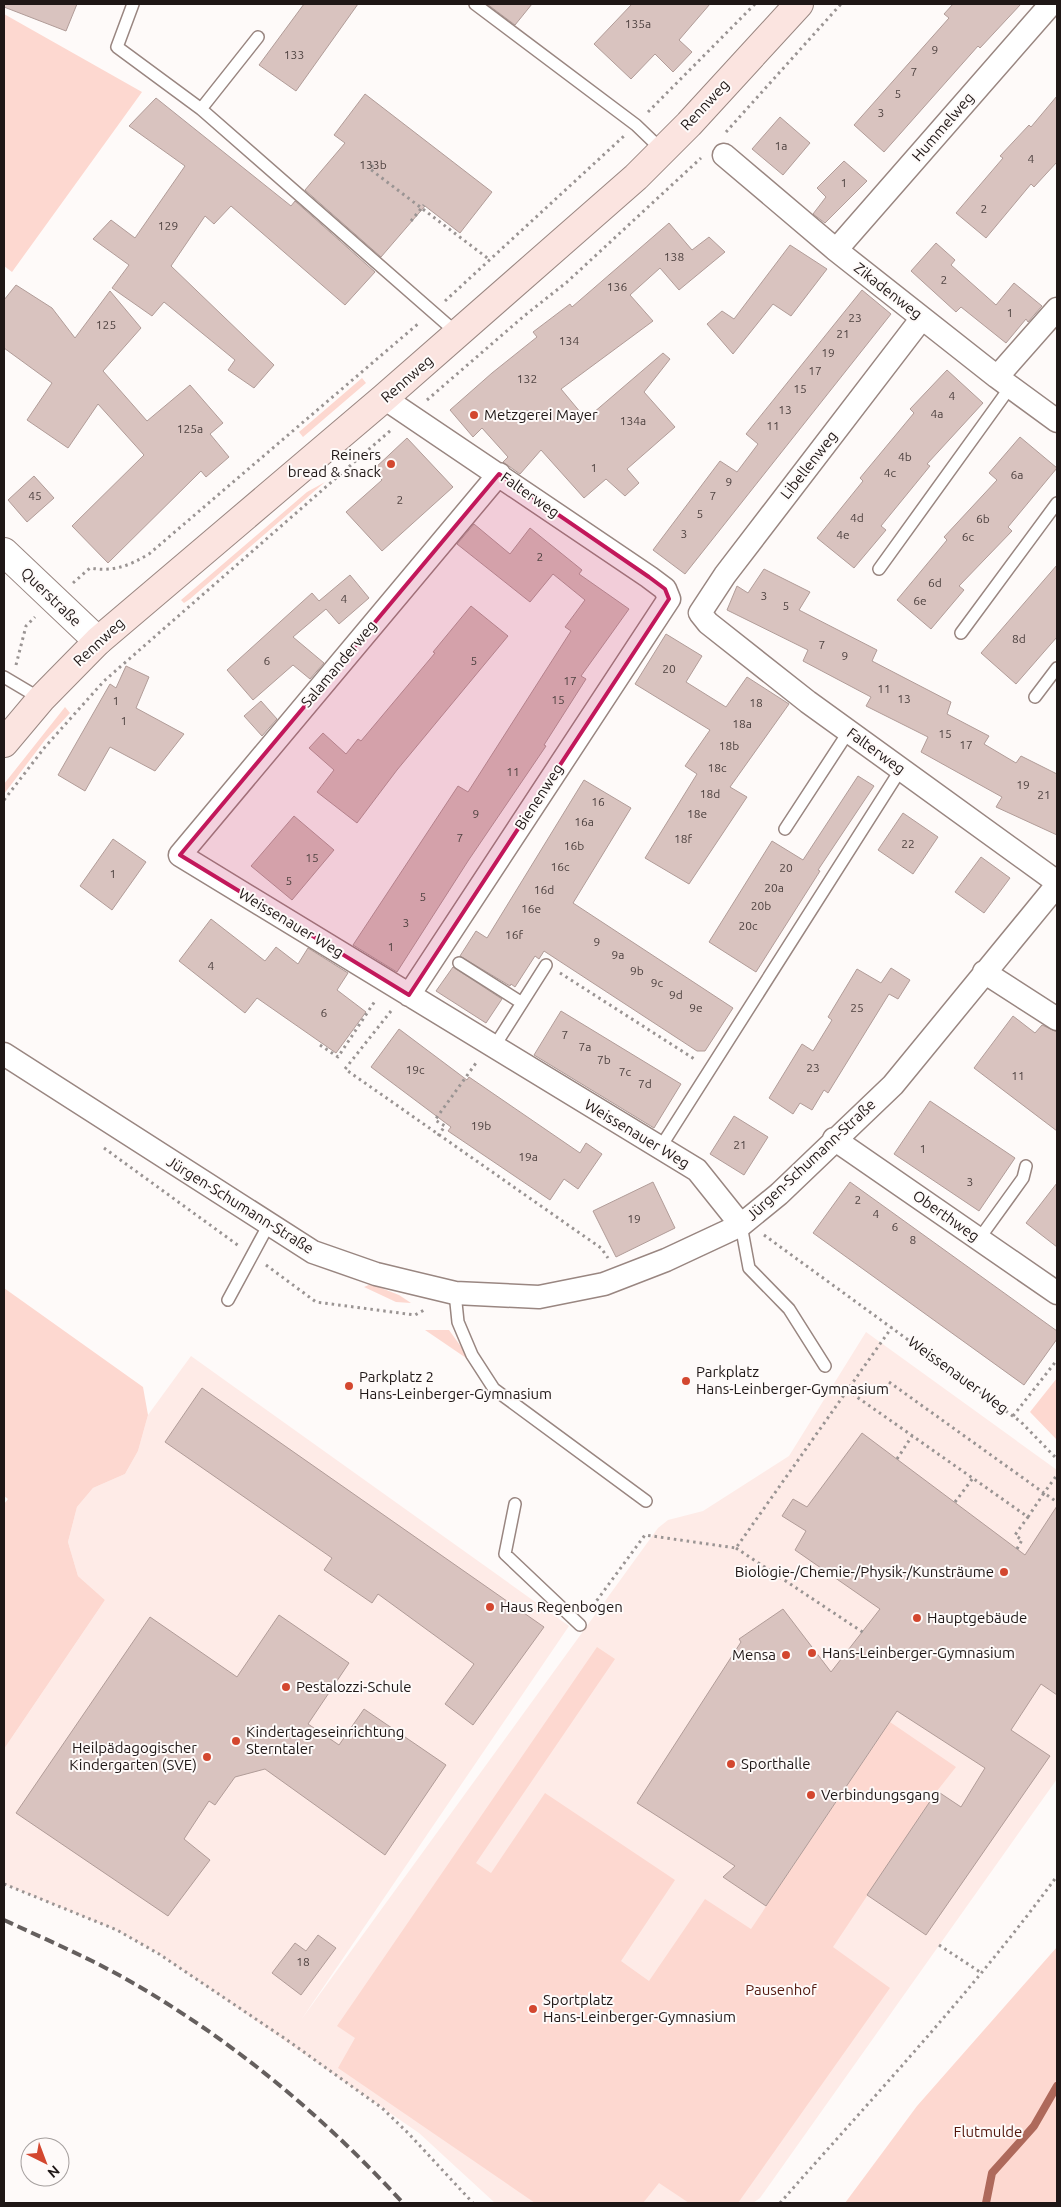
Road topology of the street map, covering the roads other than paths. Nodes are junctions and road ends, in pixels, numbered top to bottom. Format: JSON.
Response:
{"nodes":[{"id":1,"x":133,"y":4,"type":"edge"},
{"id":2,"x":475,"y":4,"type":"edge"},
{"id":3,"x":800,"y":4,"type":"edge"},
{"id":4,"x":1051,"y":4,"type":"edge"},
{"id":5,"x":258,"y":37,"type":"dead end"},
{"id":6,"x":202,"y":109,"type":"junction"},
{"id":7,"x":662,"y":150,"type":"junction"},
{"id":8,"x":724,"y":155,"type":"dead end"},
{"id":9,"x":836,"y":250,"type":"junction"},
{"id":10,"x":1057,"y":309,"type":"edge"},
{"id":11,"x":922,"y":318,"type":"junction"},
{"id":12,"x":458,"y":334,"type":"junction"},
{"id":13,"x":1004,"y":382,"type":"junction"},
{"id":14,"x":384,"y":398,"type":"junction"},
{"id":15,"x":1057,"y":421,"type":"edge"},
{"id":16,"x":499,"y":474,"type":"junction"},
{"id":17,"x":1057,"y":503,"type":"edge"},
{"id":18,"x":4,"y":552,"type":"edge"},
{"id":19,"x":879,"y":569,"type":"dead end"},
{"id":20,"x":669,"y":598,"type":"joint"},
{"id":21,"x":700,"y":613,"type":"joint"},
{"id":22,"x":961,"y":633,"type":"dead end"},
{"id":23,"x":98,"y":641,"type":"junction"},
{"id":24,"x":1057,"y":668,"type":"edge"},
{"id":25,"x":4,"y":677,"type":"edge"},
{"id":26,"x":1035,"y":697,"type":"dead end"},
{"id":27,"x":41,"y":699,"type":"junction"},
{"id":28,"x":849,"y":731,"type":"junction"},
{"id":29,"x":4,"y":742,"type":"edge"},
{"id":30,"x":901,"y":769,"type":"junction"},
{"id":31,"x":785,"y":829,"type":"dead end"},
{"id":32,"x":180,"y":855,"type":"joint"},
{"id":33,"x":1057,"y":883,"type":"edge"},
{"id":34,"x":459,"y":963,"type":"dead end"},
{"id":35,"x":546,"y":965,"type":"road end"},
{"id":36,"x":984,"y":972,"type":"junction"},
{"id":37,"x":409,"y":995,"type":"junction"},
{"id":38,"x":522,"y":1003,"type":"junction"},
{"id":39,"x":1057,"y":1018,"type":"edge"},
{"id":40,"x":494,"y":1047,"type":"junction"},
{"id":41,"x":4,"y":1054,"type":"edge"},
{"id":42,"x":834,"y":1139,"type":"junction"},
{"id":43,"x":660,"y":1148,"type":"junction"},
{"id":44,"x":1026,"y":1166,"type":"dead end"},
{"id":45,"x":269,"y":1224,"type":"junction"},
{"id":46,"x":741,"y":1225,"type":"junction"},
{"id":47,"x":980,"y":1239,"type":"junction"},
{"id":48,"x":455,"y":1293,"type":"junction"},
{"id":49,"x":1057,"y":1293,"type":"edge"},
{"id":50,"x":228,"y":1300,"type":"dead end"},
{"id":51,"x":825,"y":1366,"type":"dead end"},
{"id":52,"x":646,"y":1502,"type":"dead end"},
{"id":53,"x":515,"y":1504,"type":"dead end"},
{"id":54,"x":580,"y":1625,"type":"road end"}],
"edges":[{"from":1,"to":6,"type":"lane"},
{"from":2,"to":7,"type":"lane"},
{"from":3,"to":7,"type":"main road","name":"Rennweg"},
{"from":4,"to":9,"type":"street","name":"Hummelweg"},
{"from":5,"to":6,"type":"lane"},
{"from":6,"to":12,"type":"lane"},
{"from":7,"to":12,"type":"main road","name":"Rennweg"},
{"from":8,"to":9,"type":"street","name":"Zikadenweg"},
{"from":9,"to":11,"type":"street","name":"Zikadenweg"},
{"from":10,"to":13,"type":"street"},
{"from":11,"to":13,"type":"street","name":"Zikadenweg"},
{"from":11,"to":21,"type":"street","name":"Libellenweg"},
{"from":12,"to":14,"type":"main road","name":"Rennweg"},
{"from":13,"to":15,"type":"street","name":"Zikadenweg"},
{"from":13,"to":19,"type":"lane"},
{"from":14,"to":16,"type":"street","name":"Falterweg"},
{"from":14,"to":23,"type":"main road","name":"Rennweg"},
{"from":16,"to":20,"type":"street","name":"Falterweg"},
{"from":16,"to":32,"type":"street","name":"Salamanderweg"},
{"from":17,"to":22,"type":"lane"},
{"from":18,"to":23,"type":"street","name":"Querstraße"},
{"from":20,"to":37,"type":"street","name":"Bienenweg"},
{"from":21,"to":28,"type":"street","name":"Falterweg"},
{"from":23,"to":27,"type":"main road","name":"Rennweg"},
{"from":24,"to":26,"type":"lane"},
{"from":25,"to":27,"type":"lane"},
{"from":27,"to":29,"type":"main road","name":"Rennweg"},
{"from":28,"to":30,"type":"street","name":"Falterweg"},
{"from":28,"to":31,"type":"lane"},
{"from":30,"to":33,"type":"street","name":"Falterweg"},
{"from":30,"to":43,"type":"lane"},
{"from":32,"to":37,"type":"street","name":"Weissenauer Weg"},
{"from":33,"to":36,"type":"street","name":"Jürgen-Schumann-Straße"},
{"from":34,"to":38,"type":"lane"},
{"from":35,"to":38,"type":"lane"},
{"from":36,"to":39,"type":"street"},
{"from":36,"to":42,"type":"street","name":"Jürgen-Schumann-Straße"},
{"from":37,"to":40,"type":"street","name":"Weissenauer Weg"},
{"from":38,"to":40,"type":"lane"},
{"from":40,"to":43,"type":"street","name":"Weissenauer Weg"},
{"from":41,"to":45,"type":"street","name":"Jürgen-Schumann-Straße"},
{"from":42,"to":46,"type":"street","name":"Jürgen-Schumann-Straße"},
{"from":42,"to":47,"type":"street","name":"Oberthweg"},
{"from":43,"to":46,"type":"street","name":"Weissenauer Weg"},
{"from":44,"to":47,"type":"lane"},
{"from":45,"to":48,"type":"street","name":"Jürgen-Schumann-Straße"},
{"from":45,"to":50,"type":"lane"},
{"from":46,"to":48,"type":"street","name":"Jürgen-Schumann-Straße"},
{"from":46,"to":51,"type":"lane"},
{"from":47,"to":49,"type":"street","name":"Oberthweg"},
{"from":48,"to":52,"type":"lane"},
{"from":53,"to":54,"type":"lane"}]}
